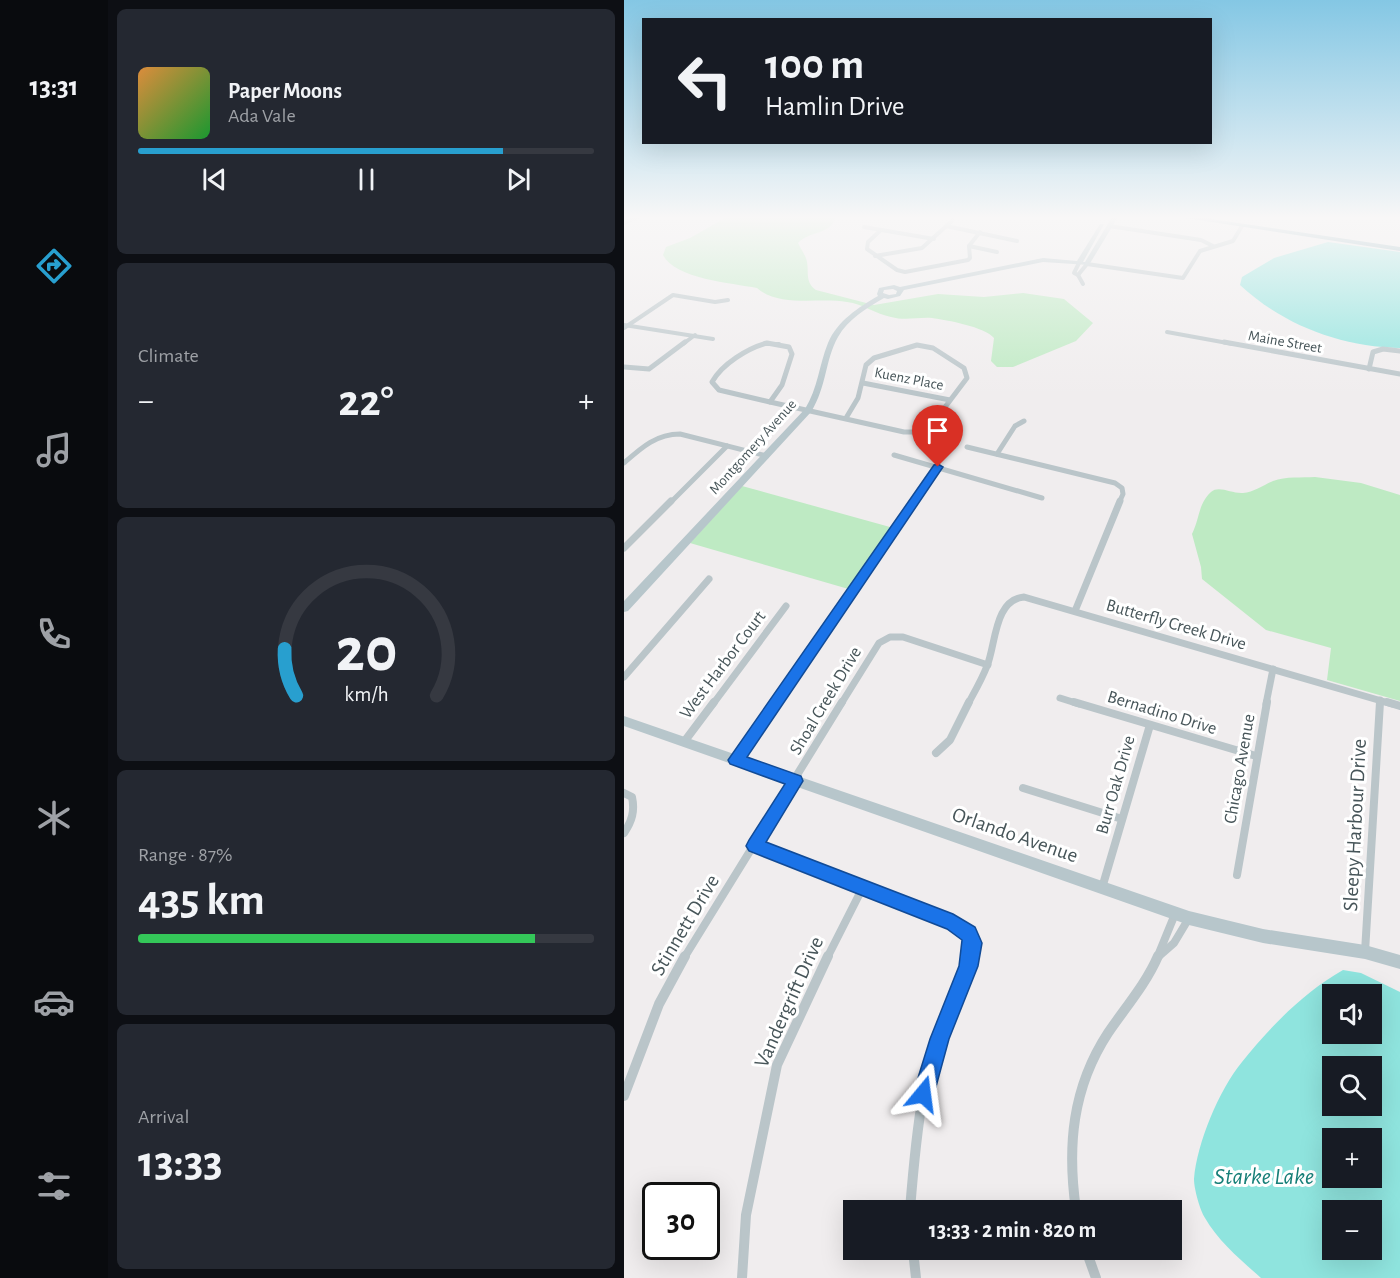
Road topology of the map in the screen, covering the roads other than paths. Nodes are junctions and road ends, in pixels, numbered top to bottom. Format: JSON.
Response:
{"nodes":[{"id":1,"x":968,"y":277,"type":"edge"},
{"id":2,"x":1079,"y":277,"type":"edge"},
{"id":3,"x":1162,"y":277,"type":"edge"},
{"id":4,"x":1184,"y":277,"type":"edge"},
{"id":5,"x":1083,"y":284,"type":"dead end"},
{"id":6,"x":728,"y":300,"type":"dead end"},
{"id":7,"x":625,"y":326,"type":"edge"},
{"id":8,"x":1167,"y":332,"type":"dead end"},
{"id":9,"x":695,"y":335,"type":"junction"},
{"id":10,"x":713,"y":339,"type":"dead end"},
{"id":11,"x":1400,"y":351,"type":"edge"},
{"id":12,"x":624,"y":367,"type":"edge"},
{"id":13,"x":1369,"y":369,"type":"junction"},
{"id":14,"x":1400,"y":374,"type":"edge"},
{"id":15,"x":863,"y":383,"type":"junction"},
{"id":16,"x":950,"y":400,"type":"junction"},
{"id":17,"x":769,"y":403,"type":"junction"},
{"id":18,"x":808,"y":410,"type":"junction"},
{"id":19,"x":846,"y":418,"type":"junction"},
{"id":20,"x":1024,"y":421,"type":"dead end"},
{"id":21,"x":727,"y":446,"type":"junction"},
{"id":22,"x":967,"y":447,"type":"dead end"},
{"id":23,"x":997,"y":454,"type":"junction"},
{"id":24,"x":894,"y":455,"type":"dead end"},
{"id":25,"x":767,"y":456,"type":"junction"},
{"id":26,"x":624,"y":463,"type":"edge"},
{"id":27,"x":938,"y":467,"type":"junction"},
{"id":28,"x":1042,"y":498,"type":"dead end"},
{"id":29,"x":624,"y":548,"type":"edge"},
{"id":30,"x":709,"y":579,"type":"dead end"},
{"id":31,"x":786,"y":606,"type":"dead end"},
{"id":32,"x":624,"y":608,"type":"edge"},
{"id":33,"x":1075,"y":611,"type":"junction"},
{"id":34,"x":988,"y":665,"type":"junction"},
{"id":35,"x":1273,"y":669,"type":"junction"},
{"id":36,"x":624,"y":677,"type":"edge"},
{"id":37,"x":1060,"y":698,"type":"dead end"},
{"id":38,"x":1380,"y":700,"type":"junction"},
{"id":39,"x":1400,"y":706,"type":"edge"},
{"id":40,"x":624,"y":721,"type":"edge"},
{"id":41,"x":1150,"y":725,"type":"junction"},
{"id":42,"x":684,"y":742,"type":"junction"},
{"id":43,"x":936,"y":753,"type":"dead end"},
{"id":44,"x":1256,"y":756,"type":"junction"},
{"id":45,"x":736,"y":760,"type":"junction"},
{"id":46,"x":795,"y":781,"type":"junction"},
{"id":47,"x":1023,"y":788,"type":"dead end"},
{"id":48,"x":624,"y":793,"type":"edge"},
{"id":49,"x":1122,"y":819,"type":"junction"},
{"id":50,"x":624,"y":833,"type":"edge"},
{"id":51,"x":755,"y":846,"type":"junction"},
{"id":52,"x":1237,"y":875,"type":"dead end"},
{"id":53,"x":863,"y":887,"type":"junction"},
{"id":54,"x":1101,"y":888,"type":"junction"},
{"id":55,"x":1182,"y":916,"type":"junction"},
{"id":56,"x":1365,"y":952,"type":"junction"},
{"id":57,"x":1156,"y":959,"type":"junction"},
{"id":58,"x":1400,"y":962,"type":"edge"},
{"id":59,"x":624,"y":1096,"type":"edge"},
{"id":60,"x":911,"y":1200,"type":"edge"},
{"id":61,"x":1074,"y":1200,"type":"edge"},
{"id":62,"x":914,"y":1260,"type":"edge"},
{"id":63,"x":1090,"y":1260,"type":"edge"},
{"id":64,"x":742,"y":1278,"type":"edge"},
{"id":65,"x":916,"y":1278,"type":"edge"},
{"id":66,"x":1096,"y":1278,"type":"edge"}],
"edges":[{"from":1,"to":18,"type":"street","name":"Montgomery Avenue"},
{"from":2,"to":5,"type":"street"},
{"from":3,"to":4,"type":"street"},
{"from":6,"to":7,"type":"street"},
{"from":7,"to":9,"type":"street"},
{"from":8,"to":13,"type":"street","name":"Maine Street"},
{"from":9,"to":10,"type":"street"},
{"from":9,"to":12,"type":"street"},
{"from":11,"to":13,"type":"street"},
{"from":13,"to":14,"type":"street","name":"Maine Street"},
{"from":15,"to":16,"type":"street","name":"Kuenz Place"},
{"from":15,"to":16,"type":"street"},
{"from":15,"to":19,"type":"street"},
{"from":16,"to":19,"type":"street"},
{"from":17,"to":17,"type":"street"},
{"from":17,"to":18,"type":"street"},
{"from":18,"to":19,"type":"street"},
{"from":18,"to":25,"type":"street","name":"Montgomery Avenue"},
{"from":20,"to":23,"type":"street"},
{"from":21,"to":25,"type":"street"},
{"from":21,"to":26,"type":"street"},
{"from":21,"to":29,"type":"street"},
{"from":22,"to":23,"type":"street"},
{"from":23,"to":33,"type":"street"},
{"from":24,"to":27,"type":"street"},
{"from":25,"to":32,"type":"street","name":"Montgomery Avenue"},
{"from":27,"to":28,"type":"street"},
{"from":27,"to":45,"type":"street"},
{"from":30,"to":36,"type":"street"},
{"from":31,"to":42,"type":"street","name":"West Harbor Court"},
{"from":33,"to":34,"type":"street","name":"Butterfly Creek Drive"},
{"from":33,"to":35,"type":"street","name":"Butterfly Creek Drive"},
{"from":34,"to":43,"type":"street"},
{"from":34,"to":46,"type":"street","name":"Shoal Creek Drive"},
{"from":35,"to":38,"type":"street","name":"Butterfly Creek Drive"},
{"from":35,"to":44,"type":"street","name":"Chicago Avenue"},
{"from":37,"to":41,"type":"street","name":"Bernadino Drive"},
{"from":38,"to":39,"type":"street","name":"Butterfly Creek Drive"},
{"from":38,"to":56,"type":"street","name":"Sleepy Harbour Drive"},
{"from":40,"to":42,"type":"street","name":"Orlando Avenue"},
{"from":41,"to":44,"type":"street","name":"Bernadino Drive"},
{"from":41,"to":49,"type":"street","name":"Burr Oak Drive"},
{"from":42,"to":45,"type":"street","name":"Orlando Avenue"},
{"from":44,"to":52,"type":"street","name":"Chicago Avenue"},
{"from":45,"to":46,"type":"street","name":"Orlando Avenue"},
{"from":46,"to":51,"type":"street","name":"Stinnett Drive"},
{"from":46,"to":54,"type":"street","name":"Orlando Avenue"},
{"from":47,"to":49,"type":"street"},
{"from":48,"to":50,"type":"street"},
{"from":49,"to":54,"type":"street","name":"Burr Oak Drive"},
{"from":51,"to":53,"type":"street"},
{"from":51,"to":59,"type":"street","name":"Stinnett Drive"},
{"from":53,"to":60,"type":"street"},
{"from":53,"to":64,"type":"street","name":"Vandergrift Drive"},
{"from":54,"to":55,"type":"street","name":"Orlando Avenue"},
{"from":55,"to":56,"type":"street","name":"Orlando Avenue"},
{"from":55,"to":57,"type":"street"},
{"from":55,"to":57,"type":"street"},
{"from":56,"to":58,"type":"street","name":"Orlando Avenue"},
{"from":57,"to":61,"type":"street"},
{"from":62,"to":65,"type":"street"},
{"from":63,"to":66,"type":"street"}]}
